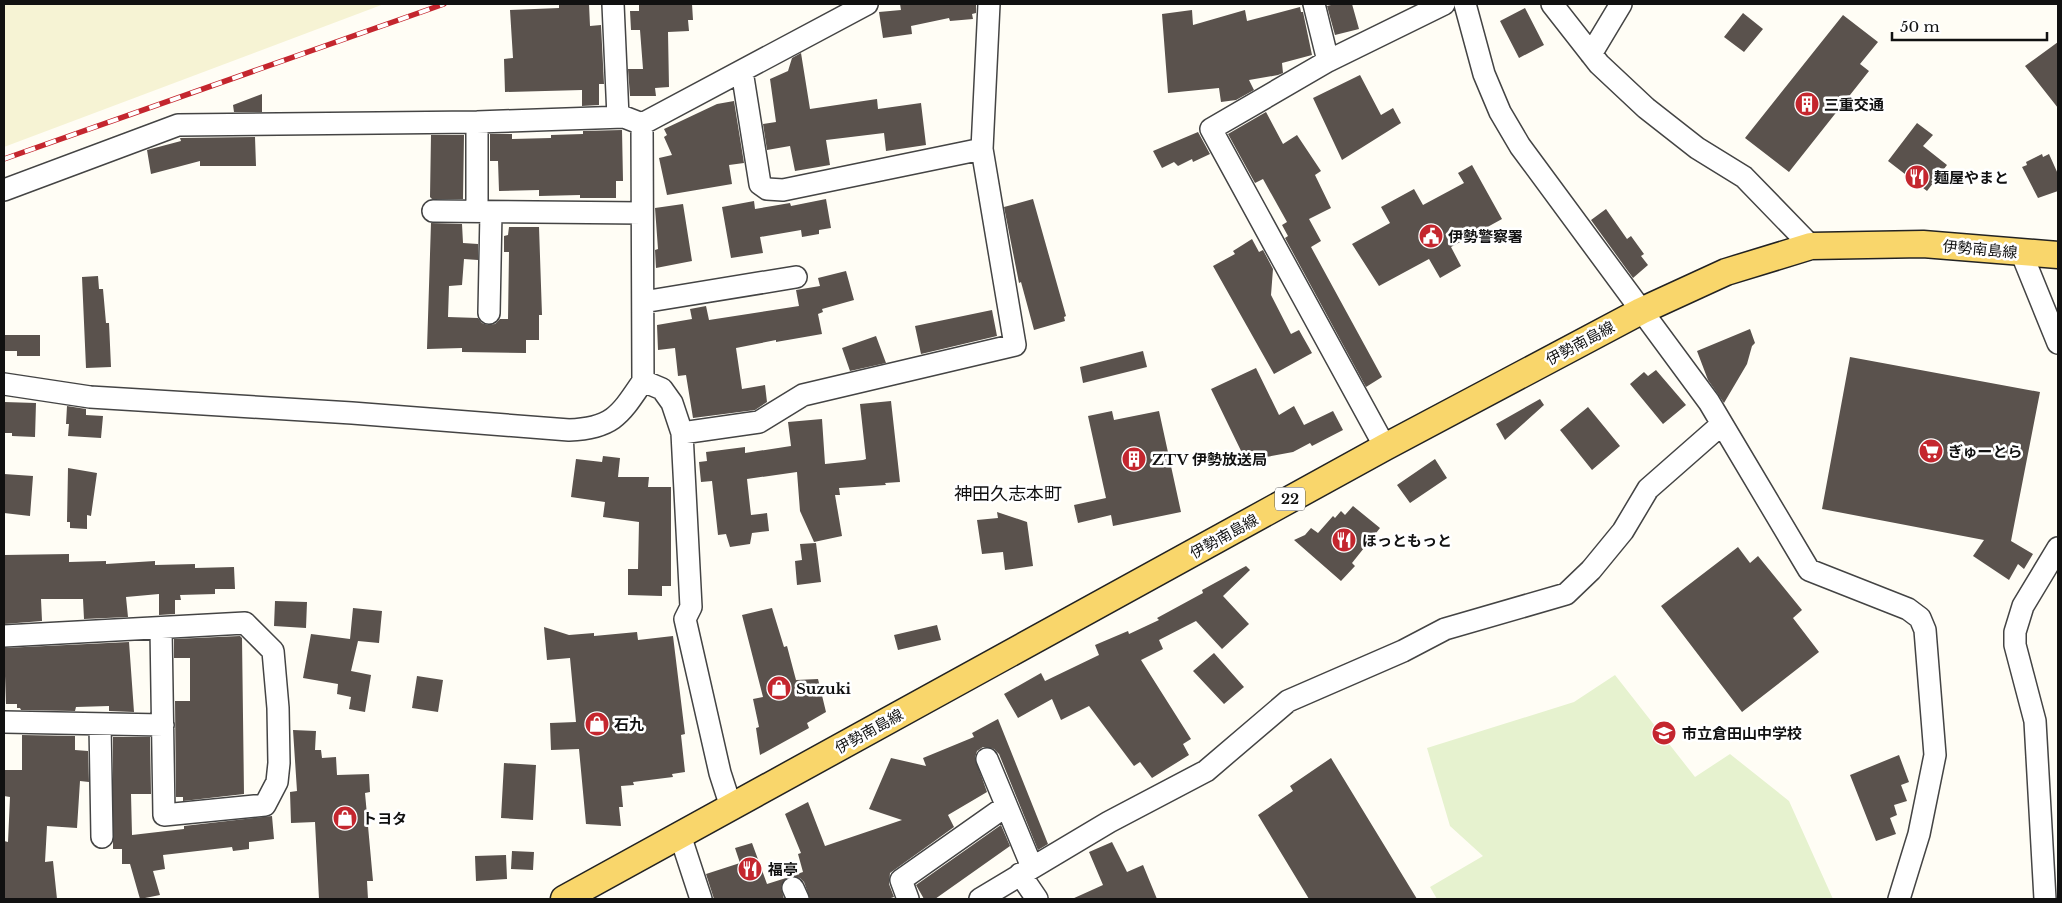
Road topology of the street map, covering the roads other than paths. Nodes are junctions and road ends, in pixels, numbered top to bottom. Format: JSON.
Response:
{"nodes":[{"id":1,"x":613,"y":4,"type":"edge"},
{"id":2,"x":867,"y":4,"type":"edge"},
{"id":3,"x":989,"y":4,"type":"edge"},
{"id":4,"x":1314,"y":4,"type":"edge"},
{"id":5,"x":1444,"y":4,"type":"edge"},
{"id":6,"x":1465,"y":4,"type":"edge"},
{"id":7,"x":1552,"y":4,"type":"edge"},
{"id":8,"x":1621,"y":4,"type":"edge"},
{"id":9,"x":1590,"y":54,"type":"junction"},
{"id":10,"x":1328,"y":61,"type":"junction"},
{"id":11,"x":742,"y":70,"type":"junction"},
{"id":12,"x":618,"y":118,"type":"junction"},
{"id":13,"x":477,"y":122,"type":"junction"},
{"id":14,"x":642,"y":124,"type":"junction"},
{"id":15,"x":982,"y":149,"type":"junction"},
{"id":16,"x":4,"y":190,"type":"edge"},
{"id":17,"x":433,"y":211,"type":"dead end"},
{"id":18,"x":484,"y":212,"type":"junction"},
{"id":19,"x":642,"y":213,"type":"junction"},
{"id":20,"x":1812,"y":246,"type":"junction"},
{"id":21,"x":2020,"y":252,"type":"junction"},
{"id":22,"x":2058,"y":255,"type":"edge"},
{"id":23,"x":796,"y":277,"type":"dead end"},
{"id":24,"x":642,"y":302,"type":"junction"},
{"id":25,"x":1641,"y":311,"type":"junction"},
{"id":26,"x":489,"y":313,"type":"dead end"},
{"id":27,"x":2058,"y":344,"type":"edge"},
{"id":28,"x":643,"y":381,"type":"junction"},
{"id":29,"x":4,"y":384,"type":"edge"},
{"id":30,"x":1722,"y":424,"type":"junction"},
{"id":31,"x":682,"y":433,"type":"junction"},
{"id":32,"x":1384,"y":447,"type":"junction"},
{"id":33,"x":2058,"y":548,"type":"edge"},
{"id":34,"x":161,"y":628,"type":"junction"},
{"id":35,"x":4,"y":636,"type":"edge"},
{"id":36,"x":4,"y":722,"type":"edge"},
{"id":37,"x":100,"y":724,"type":"junction"},
{"id":38,"x":162,"y":725,"type":"junction"},
{"id":39,"x":987,"y":759,"type":"dead end"},
{"id":40,"x":1006,"y":806,"type":"junction"},
{"id":41,"x":731,"y":807,"type":"junction"},
{"id":42,"x":680,"y":834,"type":"junction"},
{"id":43,"x":102,"y":837,"type":"dead end"},
{"id":44,"x":1026,"y":871,"type":"junction"},
{"id":45,"x":564,"y":899,"type":"edge"},
{"id":46,"x":702,"y":899,"type":"edge"},
{"id":47,"x":908,"y":899,"type":"edge"},
{"id":48,"x":980,"y":899,"type":"edge"},
{"id":49,"x":1037,"y":899,"type":"edge"},
{"id":50,"x":1899,"y":899,"type":"edge"},
{"id":51,"x":2045,"y":899,"type":"edge"}],
"edges":[{"from":1,"to":12,"type":"street"},
{"from":2,"to":11,"type":"street"},
{"from":3,"to":15,"type":"street"},
{"from":4,"to":10,"type":"street"},
{"from":5,"to":10,"type":"street"},
{"from":6,"to":25,"type":"street"},
{"from":7,"to":9,"type":"street"},
{"from":8,"to":9,"type":"street"},
{"from":9,"to":20,"type":"street"},
{"from":10,"to":32,"type":"street"},
{"from":11,"to":14,"type":"street"},
{"from":11,"to":15,"type":"street"},
{"from":12,"to":13,"type":"street"},
{"from":12,"to":14,"type":"street"},
{"from":13,"to":16,"type":"street"},
{"from":13,"to":18,"type":"street"},
{"from":14,"to":19,"type":"street"},
{"from":15,"to":31,"type":"street"},
{"from":17,"to":18,"type":"street"},
{"from":18,"to":19,"type":"street"},
{"from":18,"to":26,"type":"street"},
{"from":19,"to":24,"type":"street"},
{"from":20,"to":21,"type":"main road","name":"伊勢南島線","number":"22"},
{"from":20,"to":25,"type":"main road","name":"伊勢南島線","number":"22"},
{"from":21,"to":22,"type":"main road","name":"伊勢南島線","number":"22"},
{"from":21,"to":27,"type":"street"},
{"from":23,"to":24,"type":"street"},
{"from":24,"to":28,"type":"street"},
{"from":25,"to":30,"type":"street"},
{"from":25,"to":32,"type":"main road","name":"伊勢南島線","number":"22"},
{"from":28,"to":29,"type":"street"},
{"from":28,"to":31,"type":"street"},
{"from":30,"to":44,"type":"street"},
{"from":30,"to":50,"type":"street"},
{"from":31,"to":41,"type":"street"},
{"from":32,"to":41,"type":"main road","name":"伊勢南島線","number":"22"},
{"from":33,"to":51,"type":"street"},
{"from":34,"to":35,"type":"street"},
{"from":34,"to":38,"type":"street"},
{"from":34,"to":38,"type":"street"},
{"from":36,"to":37,"type":"street"},
{"from":37,"to":38,"type":"street"},
{"from":37,"to":43,"type":"street"},
{"from":39,"to":40,"type":"street"},
{"from":40,"to":44,"type":"street"},
{"from":40,"to":47,"type":"street"},
{"from":41,"to":42,"type":"main road","name":"伊勢南島線","number":"22"},
{"from":42,"to":45,"type":"main road","name":"伊勢南島線","number":"22"},
{"from":42,"to":46,"type":"street"},
{"from":44,"to":48,"type":"street"},
{"from":44,"to":49,"type":"street"}]}
